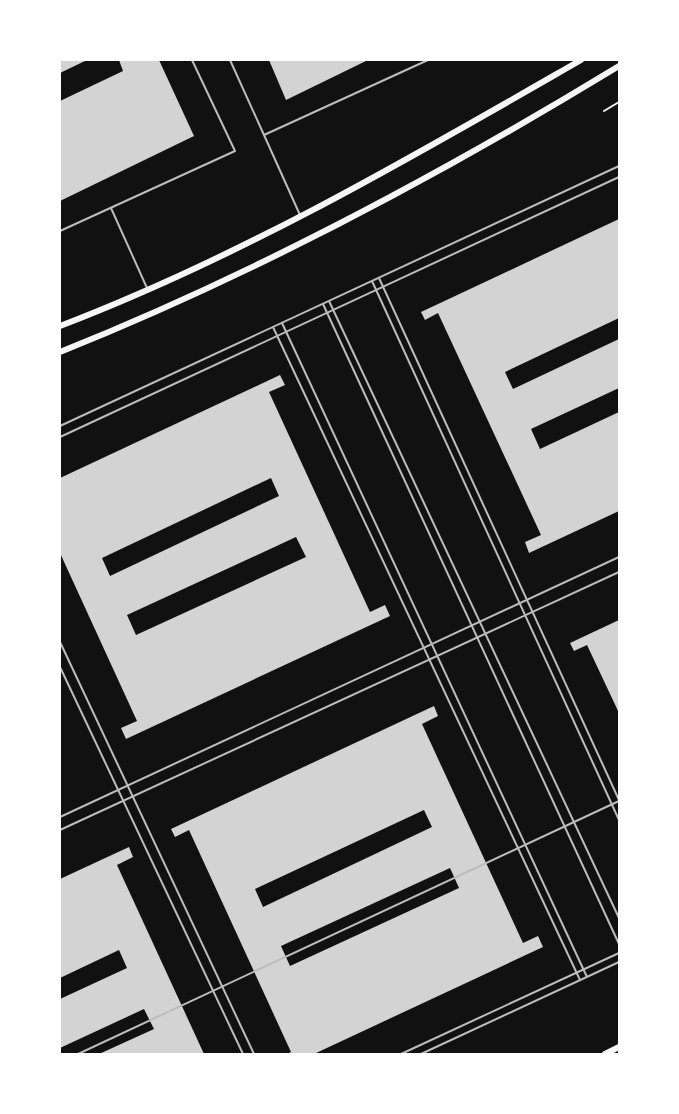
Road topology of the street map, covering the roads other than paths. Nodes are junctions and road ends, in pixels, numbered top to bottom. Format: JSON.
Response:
{"nodes":[{"id":1,"x":192,"y":60,"type":"edge"},
{"id":2,"x":230,"y":60,"type":"edge"},
{"id":3,"x":428,"y":60,"type":"edge"},
{"id":4,"x":581,"y":60,"type":"edge"},
{"id":5,"x":619,"y":66,"type":"edge"},
{"id":6,"x":264,"y":135,"type":"junction"},
{"id":7,"x":619,"y":166,"type":"edge"},
{"id":8,"x":619,"y":178,"type":"edge"},
{"id":9,"x":111,"y":208,"type":"junction"},
{"id":10,"x":301,"y":217,"type":"junction"},
{"id":11,"x":60,"y":231,"type":"edge"},
{"id":12,"x":379,"y":278,"type":"junction"},
{"id":13,"x":372,"y":281,"type":"junction"},
{"id":14,"x":383,"y":287,"type":"junction"},
{"id":15,"x":148,"y":290,"type":"junction"},
{"id":16,"x":376,"y":290,"type":"junction"},
{"id":17,"x":329,"y":301,"type":"junction"},
{"id":18,"x":323,"y":304,"type":"junction"},
{"id":19,"x":334,"y":310,"type":"junction"},
{"id":20,"x":327,"y":313,"type":"junction"},
{"id":21,"x":282,"y":323,"type":"junction"},
{"id":22,"x":60,"y":326,"type":"edge"},
{"id":23,"x":273,"y":327,"type":"junction"},
{"id":24,"x":286,"y":332,"type":"junction"},
{"id":25,"x":277,"y":336,"type":"junction"},
{"id":26,"x":60,"y":352,"type":"edge"},
{"id":27,"x":60,"y":426,"type":"edge"},
{"id":28,"x":60,"y":437,"type":"edge"},
{"id":29,"x":619,"y":558,"type":"edge"},
{"id":30,"x":619,"y":572,"type":"edge"},
{"id":31,"x":526,"y":600,"type":"junction"},
{"id":32,"x":520,"y":604,"type":"junction"},
{"id":33,"x":531,"y":612,"type":"junction"},
{"id":34,"x":525,"y":615,"type":"junction"},
{"id":35,"x":480,"y":622,"type":"junction"},
{"id":36,"x":472,"y":626,"type":"junction"},
{"id":37,"x":486,"y":634,"type":"junction"},
{"id":38,"x":477,"y":637,"type":"junction"},
{"id":39,"x":60,"y":642,"type":"edge"},
{"id":40,"x":432,"y":644,"type":"junction"},
{"id":41,"x":424,"y":648,"type":"junction"},
{"id":42,"x":438,"y":656,"type":"junction"},
{"id":43,"x":430,"y":659,"type":"junction"},
{"id":44,"x":60,"y":666,"type":"edge"},
{"id":45,"x":127,"y":786,"type":"junction"},
{"id":46,"x":118,"y":790,"type":"junction"},
{"id":47,"x":133,"y":797,"type":"junction"},
{"id":48,"x":124,"y":801,"type":"junction"},
{"id":49,"x":619,"y":801,"type":"edge"},
{"id":50,"x":612,"y":804,"type":"junction"},
{"id":51,"x":60,"y":817,"type":"edge"},
{"id":52,"x":619,"y":820,"type":"edge"},
{"id":53,"x":574,"y":822,"type":"junction"},
{"id":54,"x":565,"y":826,"type":"junction"},
{"id":55,"x":60,"y":830,"type":"edge"},
{"id":56,"x":526,"y":844,"type":"junction"},
{"id":57,"x":518,"y":848,"type":"junction"},
{"id":58,"x":619,"y":918,"type":"edge"},
{"id":59,"x":619,"y":944,"type":"edge"},
{"id":60,"x":619,"y":953,"type":"edge"},
{"id":61,"x":619,"y":962,"type":"edge"},
{"id":62,"x":584,"y":969,"type":"junction"},
{"id":63,"x":577,"y":972,"type":"junction"},
{"id":64,"x":587,"y":977,"type":"junction"},
{"id":65,"x":580,"y":980,"type":"junction"},
{"id":66,"x":222,"y":986,"type":"junction"},
{"id":67,"x":213,"y":991,"type":"junction"},
{"id":68,"x":619,"y":1047,"type":"edge"},
{"id":69,"x":78,"y":1054,"type":"edge"},
{"id":70,"x":243,"y":1054,"type":"edge"},
{"id":71,"x":254,"y":1054,"type":"edge"},
{"id":72,"x":401,"y":1054,"type":"edge"},
{"id":73,"x":421,"y":1054,"type":"edge"},
{"id":74,"x":605,"y":1054,"type":"edge"}],
"edges":[{"from":1,"to":9,"type":"lane"},
{"from":2,"to":6,"type":"lane"},
{"from":3,"to":6,"type":"lane"},
{"from":4,"to":10,"type":"main road"},
{"from":5,"to":26,"type":"main road"},
{"from":6,"to":10,"type":"lane"},
{"from":7,"to":12,"type":"lane"},
{"from":8,"to":14,"type":"lane"},
{"from":9,"to":11,"type":"lane"},
{"from":9,"to":15,"type":"lane"},
{"from":10,"to":15,"type":"main road"},
{"from":12,"to":13,"type":"lane"},
{"from":12,"to":14,"type":"lane"},
{"from":13,"to":16,"type":"lane"},
{"from":13,"to":17,"type":"lane"},
{"from":14,"to":16,"type":"lane"},
{"from":14,"to":31,"type":"lane"},
{"from":15,"to":22,"type":"main road"},
{"from":16,"to":19,"type":"lane"},
{"from":16,"to":32,"type":"lane"},
{"from":17,"to":18,"type":"lane"},
{"from":17,"to":19,"type":"lane"},
{"from":18,"to":20,"type":"lane"},
{"from":18,"to":21,"type":"lane"},
{"from":19,"to":20,"type":"lane"},
{"from":19,"to":35,"type":"lane"},
{"from":20,"to":24,"type":"lane"},
{"from":20,"to":36,"type":"lane"},
{"from":21,"to":23,"type":"lane"},
{"from":21,"to":24,"type":"lane"},
{"from":23,"to":25,"type":"lane"},
{"from":23,"to":27,"type":"lane"},
{"from":24,"to":25,"type":"lane"},
{"from":24,"to":40,"type":"lane"},
{"from":25,"to":28,"type":"lane"},
{"from":25,"to":41,"type":"lane"},
{"from":29,"to":31,"type":"lane"},
{"from":30,"to":33,"type":"lane"},
{"from":31,"to":32,"type":"lane"},
{"from":31,"to":33,"type":"lane"},
{"from":32,"to":34,"type":"lane"},
{"from":32,"to":35,"type":"lane"},
{"from":33,"to":34,"type":"lane"},
{"from":33,"to":49,"type":"lane"},
{"from":34,"to":37,"type":"lane"},
{"from":34,"to":50,"type":"lane"},
{"from":35,"to":36,"type":"lane"},
{"from":35,"to":37,"type":"lane"},
{"from":36,"to":38,"type":"lane"},
{"from":36,"to":40,"type":"lane"},
{"from":37,"to":38,"type":"lane"},
{"from":37,"to":53,"type":"lane"},
{"from":38,"to":42,"type":"lane"},
{"from":38,"to":54,"type":"lane"},
{"from":39,"to":45,"type":"lane"},
{"from":40,"to":41,"type":"lane"},
{"from":40,"to":42,"type":"lane"},
{"from":41,"to":43,"type":"lane"},
{"from":41,"to":45,"type":"lane"},
{"from":42,"to":43,"type":"lane"},
{"from":42,"to":56,"type":"lane"},
{"from":43,"to":47,"type":"lane"},
{"from":43,"to":57,"type":"lane"},
{"from":44,"to":46,"type":"lane"},
{"from":45,"to":46,"type":"lane"},
{"from":45,"to":47,"type":"lane"},
{"from":46,"to":48,"type":"lane"},
{"from":46,"to":51,"type":"lane"},
{"from":47,"to":48,"type":"lane"},
{"from":47,"to":66,"type":"lane"},
{"from":48,"to":55,"type":"lane"},
{"from":48,"to":67,"type":"lane"},
{"from":49,"to":50,"type":"lane"},
{"from":50,"to":52,"type":"lane"},
{"from":50,"to":53,"type":"lane"},
{"from":53,"to":54,"type":"lane"},
{"from":53,"to":58,"type":"lane"},
{"from":54,"to":56,"type":"lane"},
{"from":54,"to":59,"type":"lane"},
{"from":56,"to":57,"type":"lane"},
{"from":56,"to":62,"type":"lane"},
{"from":57,"to":63,"type":"lane"},
{"from":57,"to":66,"type":"lane"},
{"from":60,"to":62,"type":"lane"},
{"from":61,"to":64,"type":"lane"},
{"from":62,"to":63,"type":"lane"},
{"from":62,"to":64,"type":"lane"},
{"from":63,"to":65,"type":"lane"},
{"from":63,"to":72,"type":"lane"},
{"from":64,"to":65,"type":"lane"},
{"from":65,"to":73,"type":"lane"},
{"from":66,"to":67,"type":"lane"},
{"from":66,"to":71,"type":"lane"},
{"from":67,"to":69,"type":"lane"},
{"from":67,"to":70,"type":"lane"},
{"from":68,"to":74,"type":"main road"}]}
